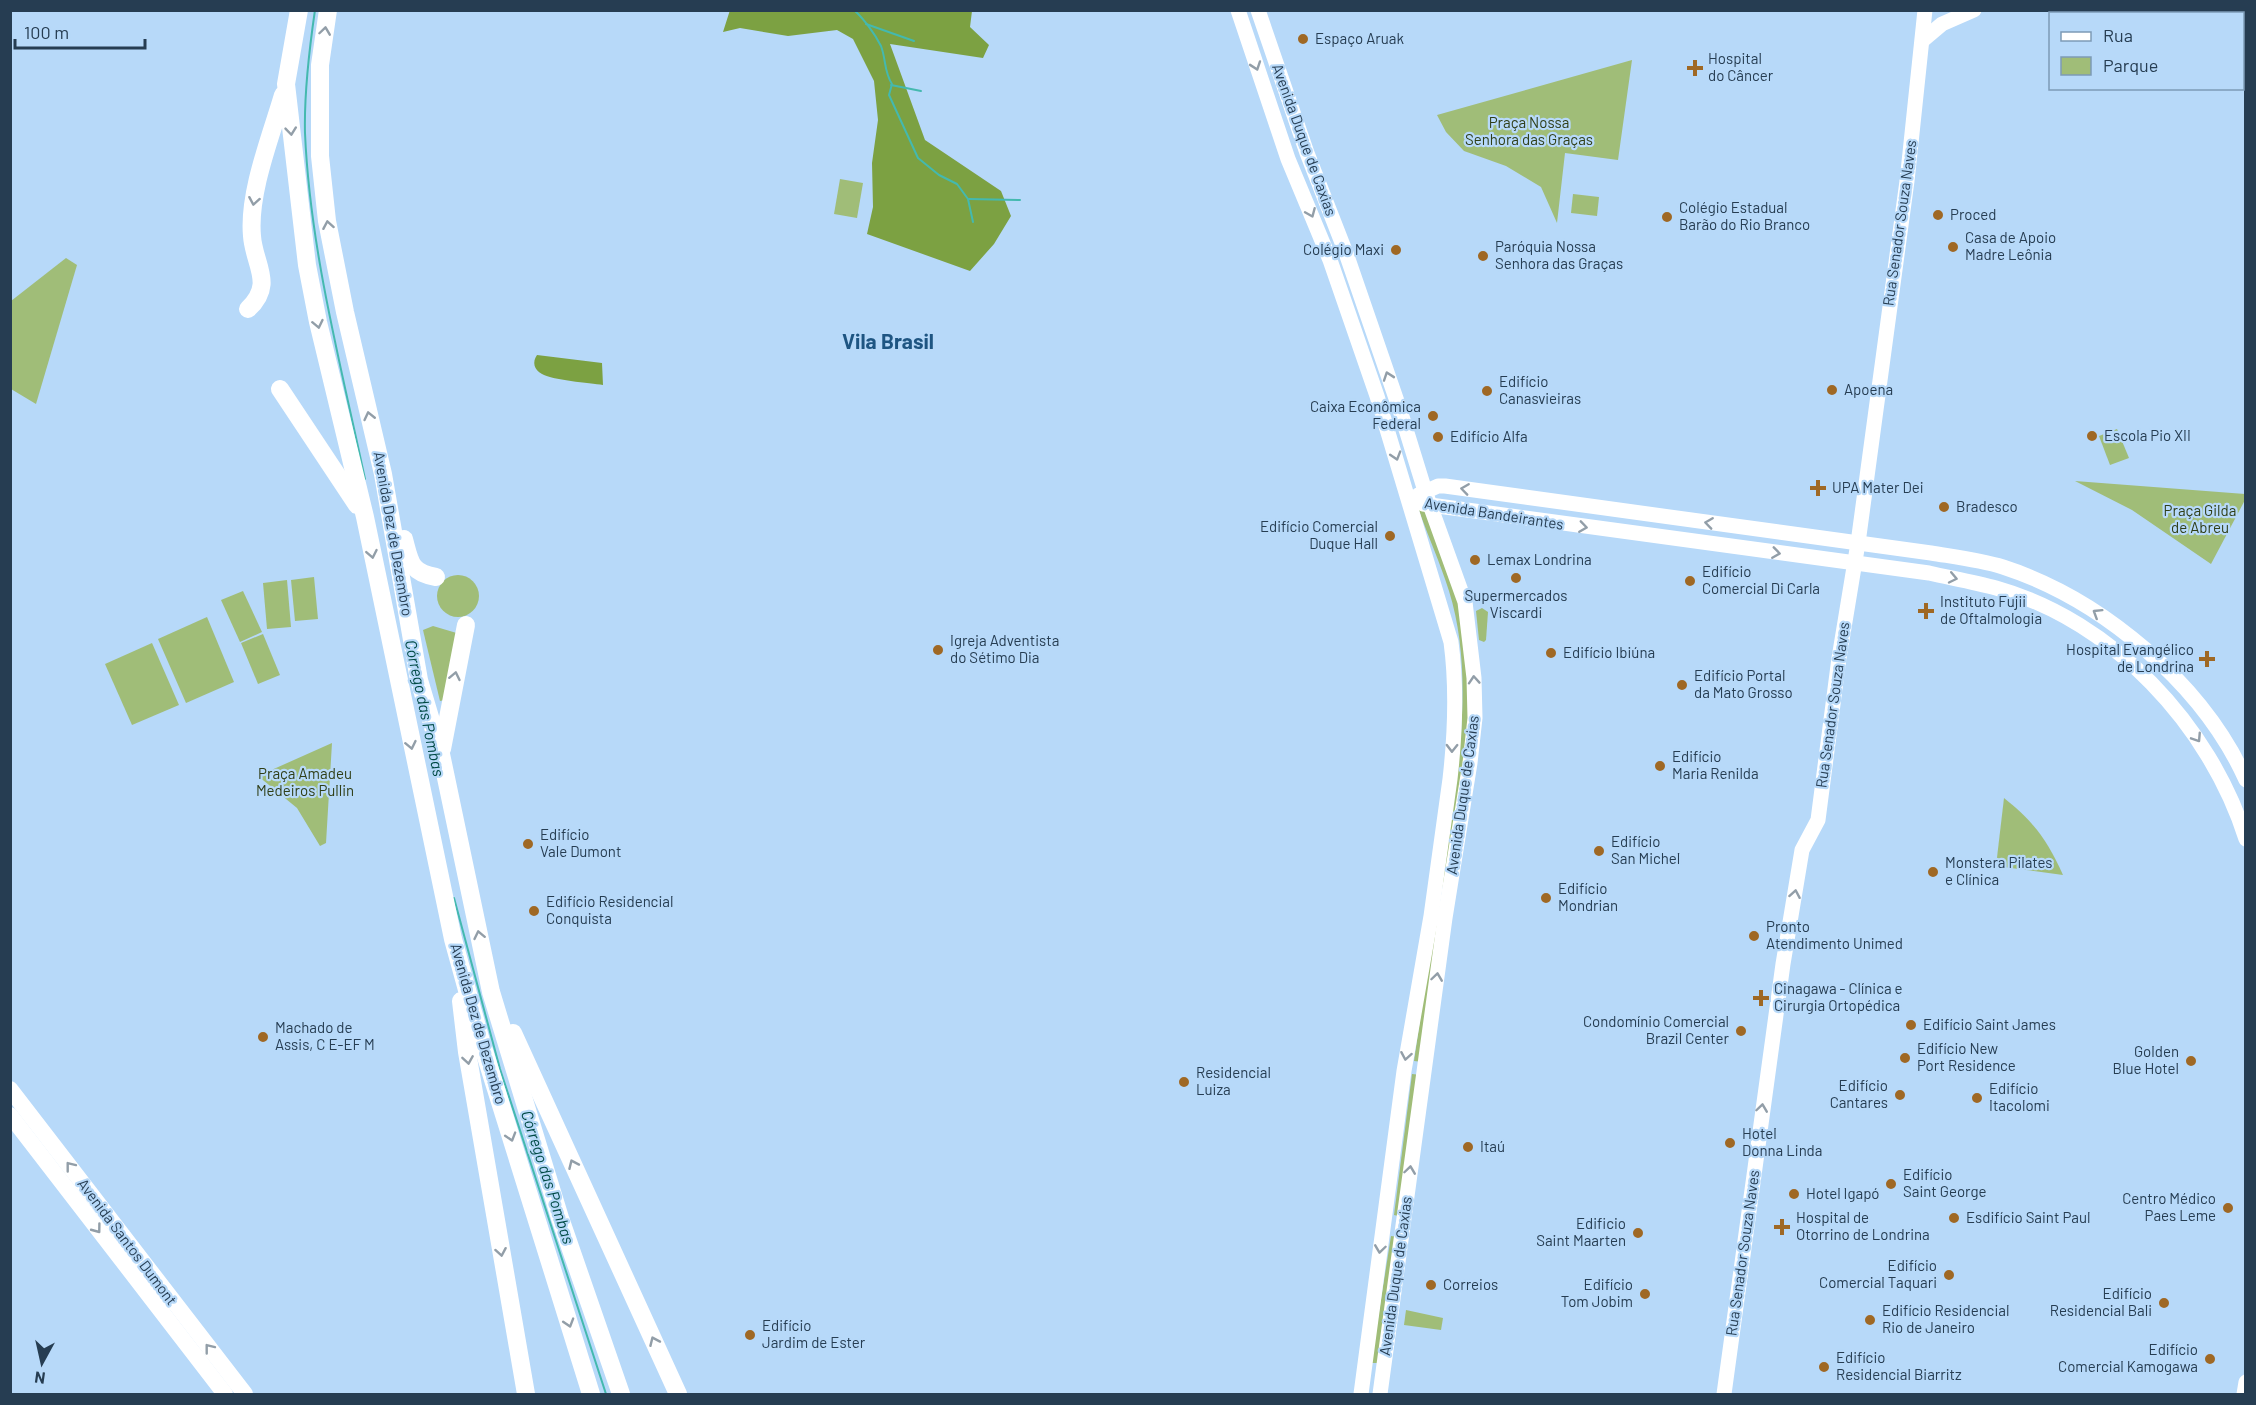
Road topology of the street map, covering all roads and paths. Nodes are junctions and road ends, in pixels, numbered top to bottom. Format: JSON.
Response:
{"nodes":[{"id":1,"x":299,"y":10,"type":"edge"},
{"id":2,"x":328,"y":10,"type":"edge"},
{"id":3,"x":1239,"y":10,"type":"edge"},
{"id":4,"x":1258,"y":10,"type":"edge"},
{"id":5,"x":1925,"y":10,"type":"edge"},
{"id":6,"x":1964,"y":12,"type":"edge"},
{"id":7,"x":1923,"y":40,"type":"junction"},
{"id":8,"x":1270,"y":44,"type":"junction"},
{"id":9,"x":286,"y":84,"type":"junction"},
{"id":10,"x":1348,"y":260,"type":"junction"},
{"id":11,"x":1333,"y":266,"type":"junction"},
{"id":12,"x":248,"y":309,"type":"dead end"},
{"id":13,"x":280,"y":389,"type":"dead end"},
{"id":14,"x":383,"y":474,"type":"junction"},
{"id":15,"x":1425,"y":491,"type":"junction"},
{"id":16,"x":1409,"y":499,"type":"junction"},
{"id":17,"x":1430,"y":506,"type":"junction"},
{"id":18,"x":365,"y":517,"type":"junction"},
{"id":19,"x":1857,"y":543,"type":"junction"},
{"id":20,"x":1931,"y":553,"type":"junction"},
{"id":21,"x":1853,"y":564,"type":"junction"},
{"id":22,"x":1929,"y":573,"type":"junction"},
{"id":23,"x":436,"y":577,"type":"dead end"},
{"id":24,"x":466,"y":625,"type":"dead end"},
{"id":25,"x":2133,"y":638,"type":"junction"},
{"id":26,"x":2121,"y":655,"type":"junction"},
{"id":27,"x":2188,"y":693,"type":"junction"},
{"id":28,"x":2170,"y":704,"type":"junction"},
{"id":29,"x":441,"y":754,"type":"junction"},
{"id":30,"x":2246,"y":780,"type":"edge"},
{"id":31,"x":2246,"y":839,"type":"edge"},
{"id":32,"x":453,"y":939,"type":"junction"},
{"id":33,"x":491,"y":992,"type":"junction"},
{"id":34,"x":10,"y":1089,"type":"edge"},
{"id":35,"x":10,"y":1115,"type":"edge"},
{"id":36,"x":2246,"y":1382,"type":"edge"},
{"id":37,"x":225,"y":1395,"type":"edge"},
{"id":38,"x":245,"y":1395,"type":"edge"},
{"id":39,"x":526,"y":1395,"type":"edge"},
{"id":40,"x":591,"y":1395,"type":"edge"},
{"id":41,"x":621,"y":1395,"type":"edge"},
{"id":42,"x":678,"y":1395,"type":"edge"},
{"id":43,"x":1360,"y":1395,"type":"edge"},
{"id":44,"x":1380,"y":1395,"type":"edge"},
{"id":45,"x":1724,"y":1395,"type":"edge"},
{"id":46,"x":2244,"y":1395,"type":"edge"}],
"edges":[{"from":1,"to":9,"type":"highway","name":"Avenida Dez de Dezembro"},
{"from":14,"to":2,"type":"highway","name":"Avenida Dez de Dezembro","one_way":true},
{"from":3,"to":8,"type":"main road"},
{"from":3,"to":11,"type":"main road","name":"Avenida Duque de Caxias","one_way":true},
{"from":4,"to":8,"type":"main road","name":"Avenida Duque de Caxias"},
{"from":5,"to":7,"type":"main road","name":"Rua Senador Souza Naves"},
{"from":6,"to":7,"type":"main road"},
{"from":7,"to":19,"type":"main road","name":"Rua Senador Souza Naves"},
{"from":8,"to":10,"type":"main road","name":"Avenida Duque de Caxias"},
{"from":9,"to":12,"type":"highway","one_way":true},
{"from":9,"to":18,"type":"highway","name":"Avenida Dez de Dezembro","one_way":true},
{"from":10,"to":11,"type":"main road"},
{"from":15,"to":10,"type":"main road","name":"Avenida Duque de Caxias","one_way":true},
{"from":11,"to":16,"type":"main road","name":"Avenida Duque de Caxias","one_way":true},
{"from":13,"to":18,"type":"highway"},
{"from":14,"to":23,"type":"highway"},
{"from":14,"to":29,"type":"highway","name":"Avenida Dez de Dezembro"},
{"from":15,"to":16,"type":"main road","name":"Avenida Bandeirantes"},
{"from":15,"to":17,"type":"main road","name":"Avenida Duque de Caxias"},
{"from":19,"to":15,"type":"main road","name":"Avenida Bandeirantes","one_way":true},
{"from":16,"to":17,"type":"main road","name":"Avenida Bandeirantes"},
{"from":16,"to":43,"type":"main road","name":"Avenida Duque de Caxias","one_way":true},
{"from":17,"to":21,"type":"main road","name":"Avenida Bandeirantes","one_way":true},
{"from":44,"to":17,"type":"main road","name":"Avenida Duque de Caxias","one_way":true},
{"from":18,"to":32,"type":"highway","name":"Avenida Dez de Dezembro","one_way":true},
{"from":19,"to":20,"type":"main road","name":"Avenida Bandeirantes"},
{"from":19,"to":21,"type":"main road","name":"Rua Senador Souza Naves"},
{"from":20,"to":22,"type":"main road"},
{"from":25,"to":20,"type":"main road","name":"Avenida Bandeirantes","one_way":true},
{"from":21,"to":22,"type":"main road","name":"Avenida Bandeirantes"},
{"from":45,"to":21,"type":"main road","name":"Rua Senador Souza Naves","one_way":true},
{"from":22,"to":26,"type":"main road","name":"Avenida Bandeirantes","one_way":true},
{"from":29,"to":24,"type":"highway","one_way":true},
{"from":25,"to":26,"type":"main road"},
{"from":25,"to":27,"type":"main road","name":"Avenida Bandeirantes"},
{"from":26,"to":28,"type":"main road","name":"Avenida Bandeirantes"},
{"from":27,"to":28,"type":"main road"},
{"from":27,"to":30,"type":"main road","name":"Avenida Bandeirantes"},
{"from":28,"to":31,"type":"main road","name":"Avenida Bandeirantes","one_way":true},
{"from":33,"to":29,"type":"highway","name":"Avenida Dez de Dezembro","one_way":true},
{"from":32,"to":39,"type":"highway","one_way":true},
{"from":32,"to":40,"type":"highway","name":"Avenida Dez de Dezembro","one_way":true},
{"from":33,"to":41,"type":"highway","name":"Avenida Dez de Dezembro"},
{"from":42,"to":33,"type":"highway","one_way":true},
{"from":38,"to":34,"type":"main road","name":"Avenida Santos Dumont","one_way":true},
{"from":35,"to":37,"type":"main road","name":"Avenida Santos Dumont","one_way":true},
{"from":36,"to":46,"type":"main road"}]}
